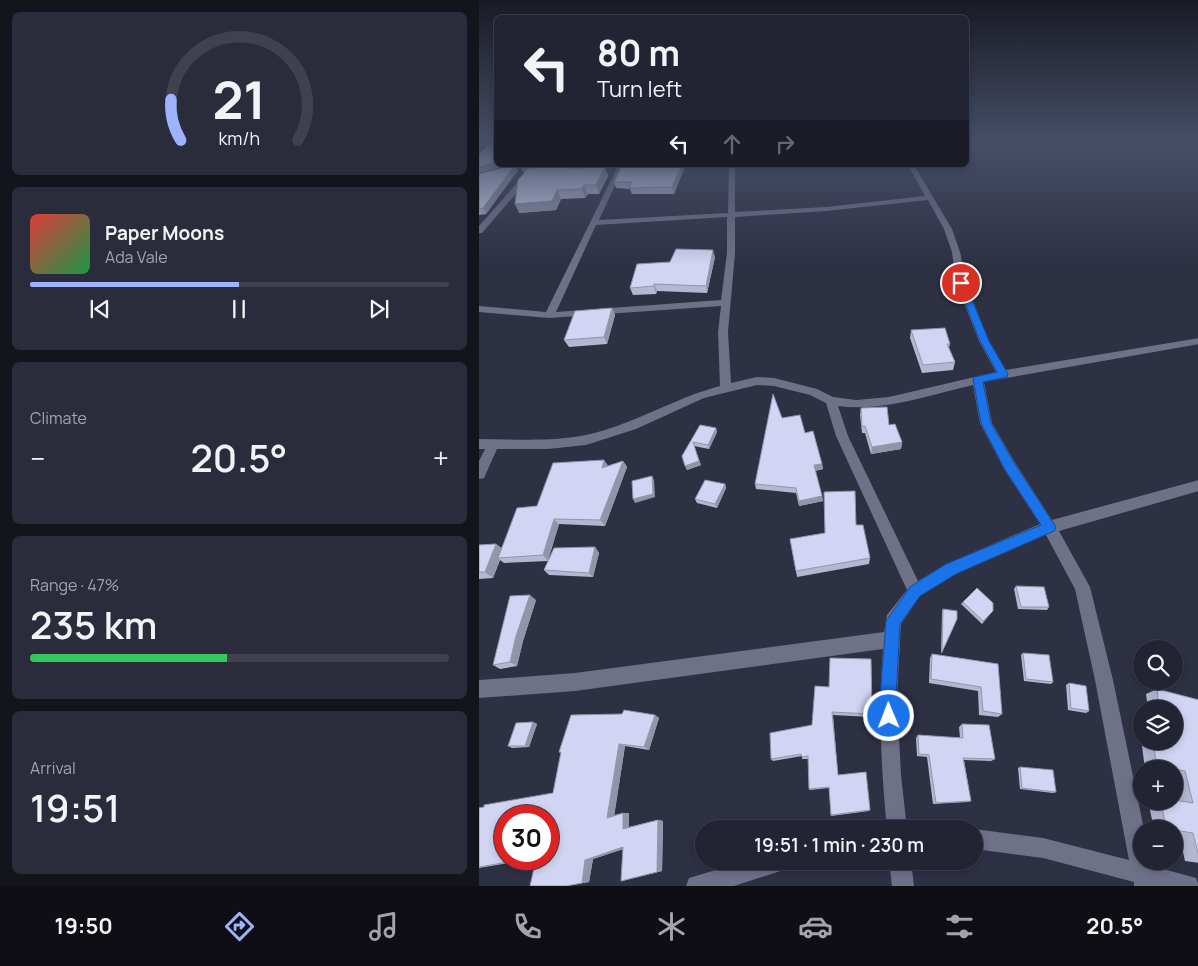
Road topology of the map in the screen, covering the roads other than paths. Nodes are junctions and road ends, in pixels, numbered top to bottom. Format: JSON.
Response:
{"nodes":[{"id":1,"x":522,"y":183,"type":"edge"},
{"id":2,"x":611,"y":183,"type":"edge"},
{"id":3,"x":732,"y":183,"type":"edge"},
{"id":4,"x":922,"y":183,"type":"edge"},
{"id":5,"x":930,"y":198,"type":"junction"},
{"id":6,"x":731,"y":215,"type":"junction"},
{"id":7,"x":593,"y":223,"type":"junction"},
{"id":8,"x":479,"y":231,"type":"edge"},
{"id":9,"x":726,"y":304,"type":"junction"},
{"id":10,"x":479,"y":309,"type":"edge"},
{"id":11,"x":549,"y":315,"type":"junction"},
{"id":12,"x":1198,"y":340,"type":"edge"},
{"id":13,"x":1003,"y":374,"type":"junction"},
{"id":14,"x":978,"y":379,"type":"junction"},
{"id":15,"x":726,"y":389,"type":"junction"},
{"id":16,"x":831,"y":401,"type":"junction"},
{"id":17,"x":494,"y":443,"type":"junction"},
{"id":18,"x":479,"y":444,"type":"edge"},
{"id":19,"x":479,"y":474,"type":"edge"},
{"id":20,"x":1198,"y":485,"type":"edge"},
{"id":21,"x":1049,"y":527,"type":"junction"},
{"id":22,"x":915,"y":591,"type":"junction"},
{"id":23,"x":892,"y":639,"type":"junction"},
{"id":24,"x":479,"y":689,"type":"edge"},
{"id":25,"x":895,"y":820,"type":"edge"},
{"id":26,"x":983,"y":840,"type":"edge"},
{"id":27,"x":752,"y":870,"type":"edge"},
{"id":28,"x":901,"y":870,"type":"edge"},
{"id":29,"x":1143,"y":880,"type":"edge"},
{"id":30,"x":697,"y":886,"type":"edge"},
{"id":31,"x":903,"y":886,"type":"edge"},
{"id":32,"x":1188,"y":886,"type":"edge"}],
"edges":[{"from":1,"to":8,"type":"street"},
{"from":2,"to":7,"type":"street"},
{"from":3,"to":6,"type":"street"},
{"from":4,"to":5,"type":"street"},
{"from":5,"to":6,"type":"street"},
{"from":5,"to":13,"type":"street"},
{"from":6,"to":7,"type":"street"},
{"from":6,"to":9,"type":"street"},
{"from":7,"to":11,"type":"street"},
{"from":9,"to":11,"type":"street"},
{"from":9,"to":15,"type":"street"},
{"from":10,"to":11,"type":"street"},
{"from":12,"to":13,"type":"street"},
{"from":13,"to":14,"type":"street"},
{"from":14,"to":16,"type":"street"},
{"from":14,"to":21,"type":"street"},
{"from":15,"to":16,"type":"street"},
{"from":15,"to":17,"type":"street"},
{"from":16,"to":22,"type":"street"},
{"from":17,"to":18,"type":"street"},
{"from":17,"to":19,"type":"street"},
{"from":20,"to":21,"type":"street"},
{"from":21,"to":22,"type":"street"},
{"from":21,"to":29,"type":"street"},
{"from":22,"to":23,"type":"street"},
{"from":23,"to":24,"type":"street"},
{"from":23,"to":25,"type":"street"},
{"from":26,"to":29,"type":"street"},
{"from":27,"to":30,"type":"street"},
{"from":28,"to":31,"type":"street"},
{"from":29,"to":32,"type":"street"}]}
